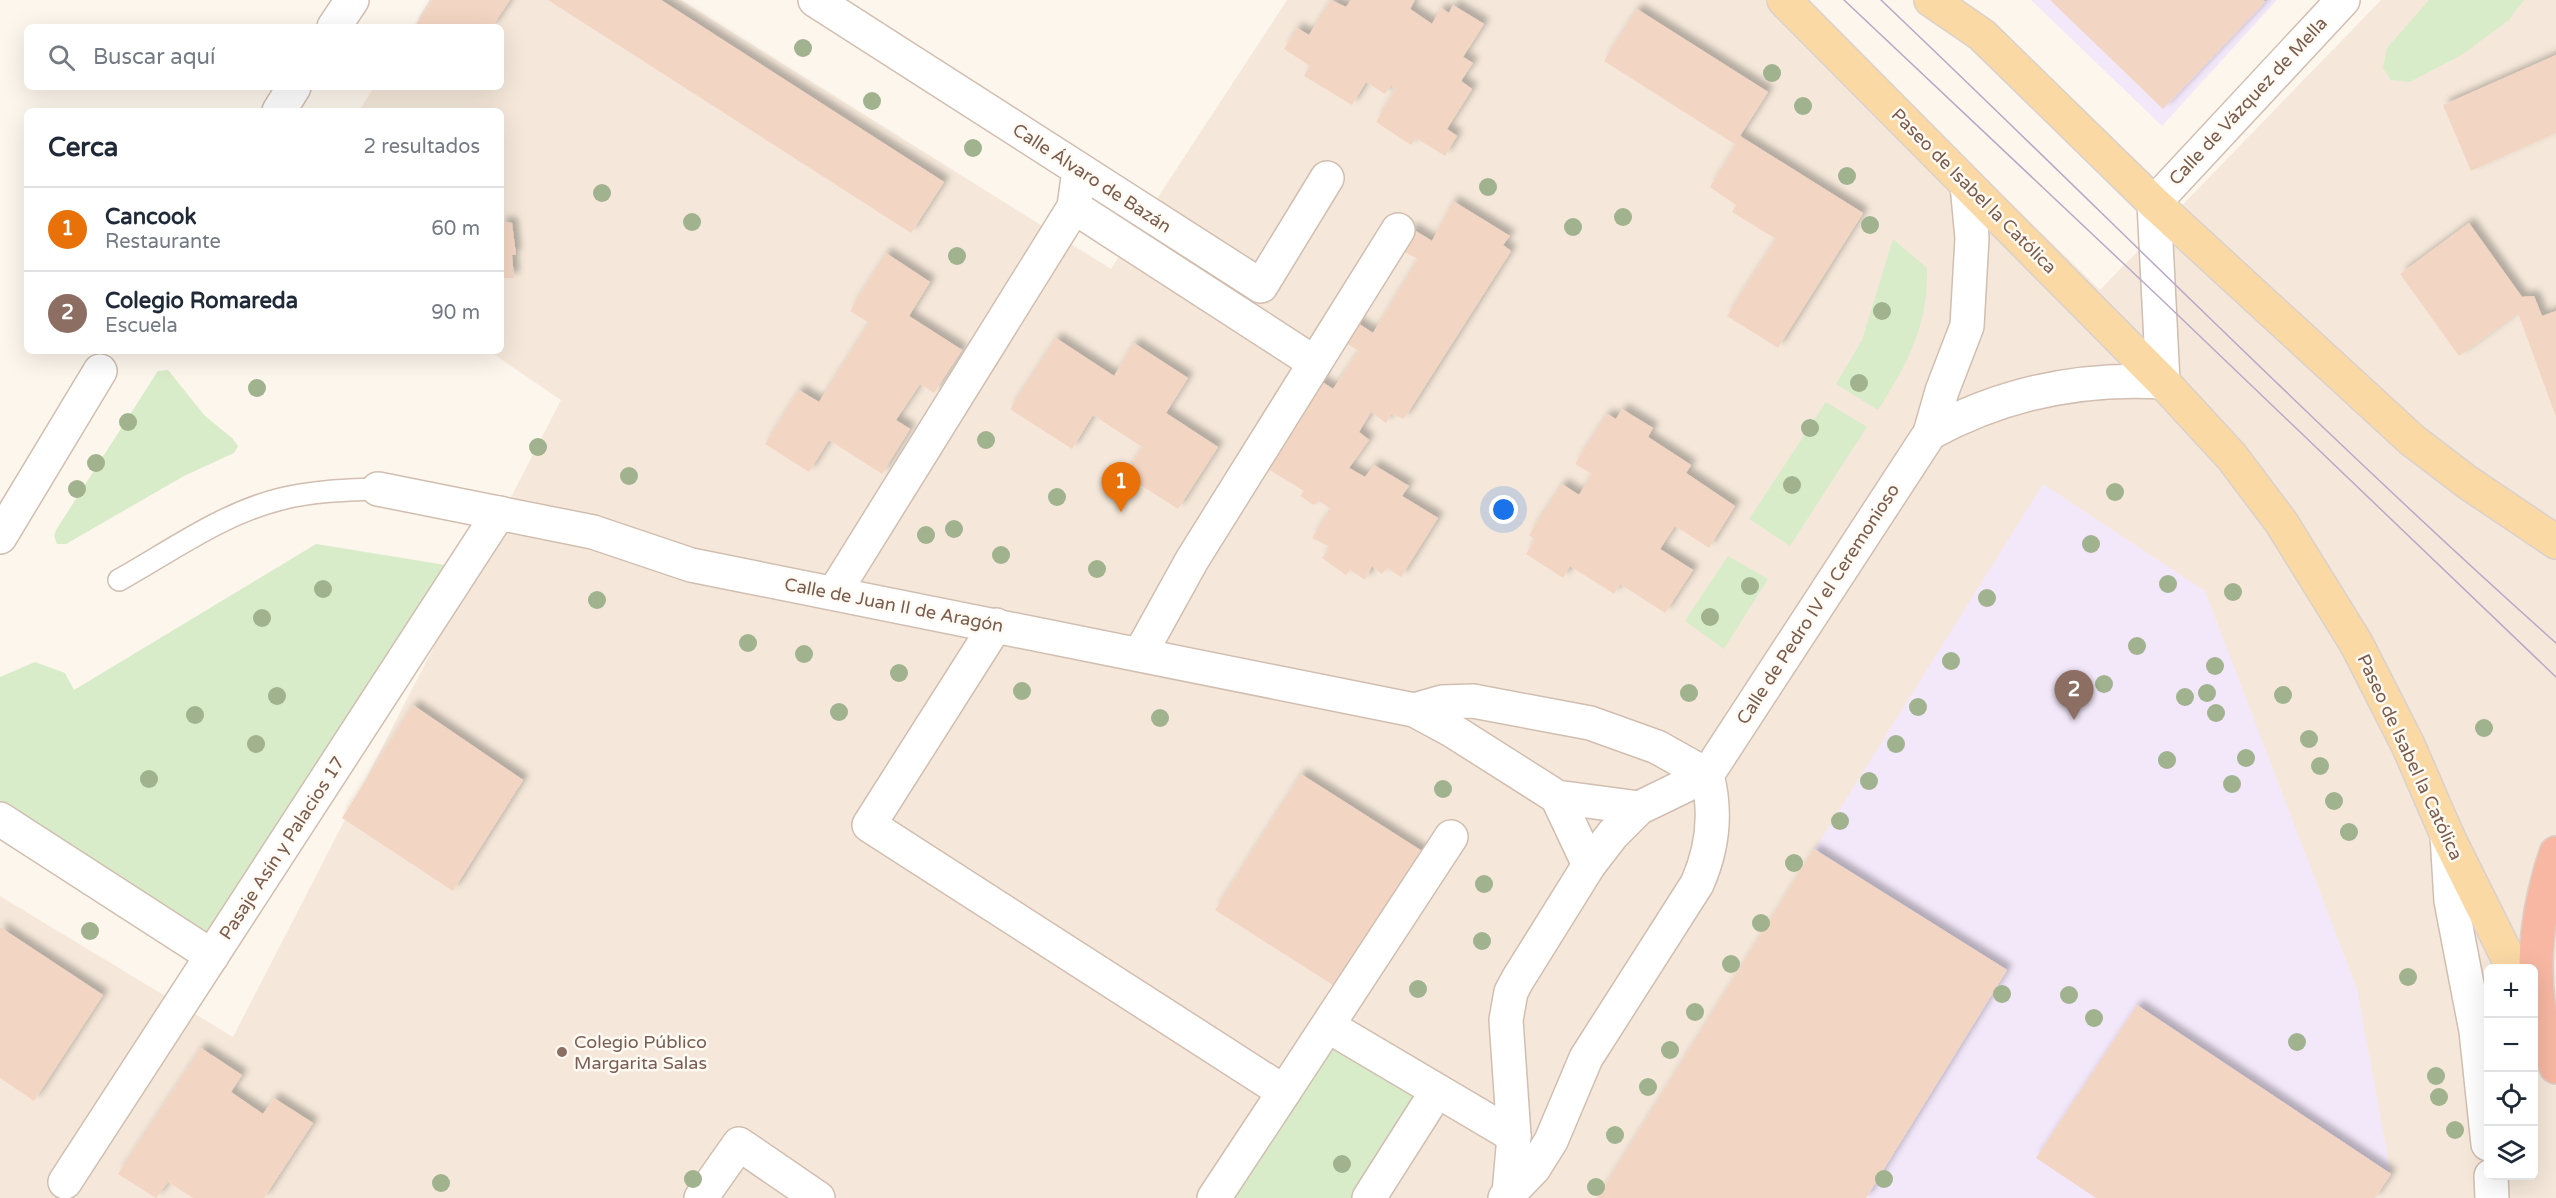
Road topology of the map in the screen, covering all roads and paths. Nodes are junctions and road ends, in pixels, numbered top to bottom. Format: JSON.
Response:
{"nodes":[{"id":1,"x":352,"y":0,"type":"edge"},
{"id":2,"x":815,"y":0,"type":"edge"},
{"id":3,"x":1784,"y":0,"type":"edge"},
{"id":4,"x":1931,"y":0,"type":"edge"},
{"id":5,"x":2343,"y":0,"type":"edge"},
{"id":6,"x":336,"y":24,"type":"edge"},
{"id":7,"x":292,"y":90,"type":"edge"},
{"id":8,"x":281,"y":108,"type":"edge"},
{"id":9,"x":1079,"y":170,"type":"junction"},
{"id":10,"x":1328,"y":177,"type":"dead end"},
{"id":11,"x":1967,"y":185,"type":"junction"},
{"id":12,"x":2154,"y":203,"type":"junction"},
{"id":13,"x":1074,"y":207,"type":"junction"},
{"id":14,"x":1398,"y":230,"type":"dead end"},
{"id":15,"x":1314,"y":363,"type":"junction"},
{"id":16,"x":100,"y":371,"type":"dead end"},
{"id":17,"x":2163,"y":382,"type":"junction"},
{"id":18,"x":1930,"y":433,"type":"junction"},
{"id":19,"x":378,"y":489,"type":"joint"},
{"id":20,"x":499,"y":513,"type":"junction"},
{"id":21,"x":1,"y":535,"type":"edge"},
{"id":22,"x":2556,"y":542,"type":"edge"},
{"id":23,"x":119,"y":580,"type":"dead end"},
{"id":24,"x":834,"y":593,"type":"junction"},
{"id":25,"x":996,"y":626,"type":"junction"},
{"id":26,"x":1140,"y":654,"type":"junction"},
{"id":27,"x":1414,"y":710,"type":"junction"},
{"id":28,"x":1707,"y":775,"type":"junction"},
{"id":29,"x":1557,"y":797,"type":"junction"},
{"id":30,"x":1638,"y":808,"type":"junction"},
{"id":31,"x":0,"y":819,"type":"edge"},
{"id":32,"x":2447,"y":835,"type":"junction"},
{"id":33,"x":1451,"y":837,"type":"dead end"},
{"id":34,"x":2556,"y":853,"type":"edge"},
{"id":35,"x":1589,"y":865,"type":"junction"},
{"id":36,"x":2542,"y":894,"type":"junction"},
{"id":37,"x":212,"y":956,"type":"junction"},
{"id":38,"x":2509,"y":964,"type":"edge"},
{"id":39,"x":2511,"y":964,"type":"edge"},
{"id":40,"x":2535,"y":964,"type":"edge"},
{"id":41,"x":2538,"y":1017,"type":"edge"},
{"id":42,"x":2482,"y":1018,"type":"edge"},
{"id":43,"x":1328,"y":1026,"type":"junction"},
{"id":44,"x":2556,"y":1067,"type":"edge"},
{"id":45,"x":1437,"y":1091,"type":"junction"},
{"id":46,"x":1284,"y":1092,"type":"junction"},
{"id":47,"x":2487,"y":1126,"type":"edge"},
{"id":48,"x":1514,"y":1136,"type":"junction"},
{"id":49,"x":2491,"y":1180,"type":"edge"},
{"id":50,"x":65,"y":1182,"type":"dead end"},
{"id":51,"x":1507,"y":1196,"type":"edge"},
{"id":52,"x":701,"y":1198,"type":"edge"},
{"id":53,"x":818,"y":1198,"type":"edge"},
{"id":54,"x":1214,"y":1198,"type":"edge"},
{"id":55,"x":1369,"y":1198,"type":"edge"},
{"id":56,"x":2492,"y":1198,"type":"edge"}],
"edges":[{"from":1,"to":6,"type":"street"},
{"from":2,"to":9,"type":"street","name":"Calle Álvaro de Bazán"},
{"from":3,"to":11,"type":"main road","name":"Paseo de Isabel la Católica"},
{"from":4,"to":12,"type":"main road"},
{"from":5,"to":12,"type":"street","name":"Calle de Vázquez de Mella"},
{"from":7,"to":8,"type":"street"},
{"from":9,"to":10,"type":"street","name":"Calle Álvaro de Bazán"},
{"from":9,"to":13,"type":"street"},
{"from":11,"to":17,"type":"main road","name":"Paseo de Isabel la Católica"},
{"from":11,"to":18,"type":"street","name":"Calle de Pedro IV el Ceremonioso"},
{"from":12,"to":17,"type":"street"},
{"from":12,"to":22,"type":"main road"},
{"from":13,"to":15,"type":"street"},
{"from":13,"to":24,"type":"street"},
{"from":14,"to":15,"type":"street"},
{"from":15,"to":26,"type":"street"},
{"from":16,"to":21,"type":"street"},
{"from":17,"to":18,"type":"street"},
{"from":17,"to":32,"type":"main road","name":"Paseo de Isabel la Católica"},
{"from":18,"to":28,"type":"street","name":"Calle de Pedro IV el Ceremonioso"},
{"from":19,"to":20,"type":"street","name":"Calle de Juan II de Aragón"},
{"from":19,"to":23,"type":"lane"},
{"from":20,"to":24,"type":"street","name":"Calle de Juan II de Aragón"},
{"from":20,"to":37,"type":"street","name":"Pasaje Asín y Palacios 17"},
{"from":24,"to":25,"type":"street","name":"Calle de Juan II de Aragón"},
{"from":25,"to":26,"type":"street","name":"Calle de Juan II de Aragón"},
{"from":25,"to":46,"type":"street"},
{"from":26,"to":27,"type":"street","name":"Calle de Juan II de Aragón"},
{"from":27,"to":28,"type":"street","name":"Calle de Juan II de Aragón"},
{"from":27,"to":29,"type":"street","name":"Calle de Juan II de Aragón"},
{"from":28,"to":30,"type":"street"},
{"from":28,"to":51,"type":"street"},
{"from":29,"to":30,"type":"street","name":"Calle de Juan II de Aragón"},
{"from":29,"to":35,"type":"street"},
{"from":30,"to":35,"type":"street"},
{"from":31,"to":37,"type":"street"},
{"from":32,"to":38,"type":"main road","name":"Paseo de Isabel la Católica"},
{"from":32,"to":42,"type":"street"},
{"from":33,"to":43,"type":"street"},
{"from":34,"to":36,"type":"highway"},
{"from":35,"to":48,"type":"street"},
{"from":36,"to":39,"type":"street"},
{"from":36,"to":40,"type":"highway"},
{"from":37,"to":50,"type":"street","name":"Pasaje Asín y Palacios 17"},
{"from":41,"to":44,"type":"highway"},
{"from":42,"to":47,"type":"street"},
{"from":43,"to":45,"type":"street"},
{"from":43,"to":46,"type":"street"},
{"from":45,"to":48,"type":"street"},
{"from":45,"to":55,"type":"street"},
{"from":46,"to":54,"type":"street"},
{"from":48,"to":51,"type":"street"},
{"from":49,"to":56,"type":"street"},
{"from":52,"to":53,"type":"street"}]}
